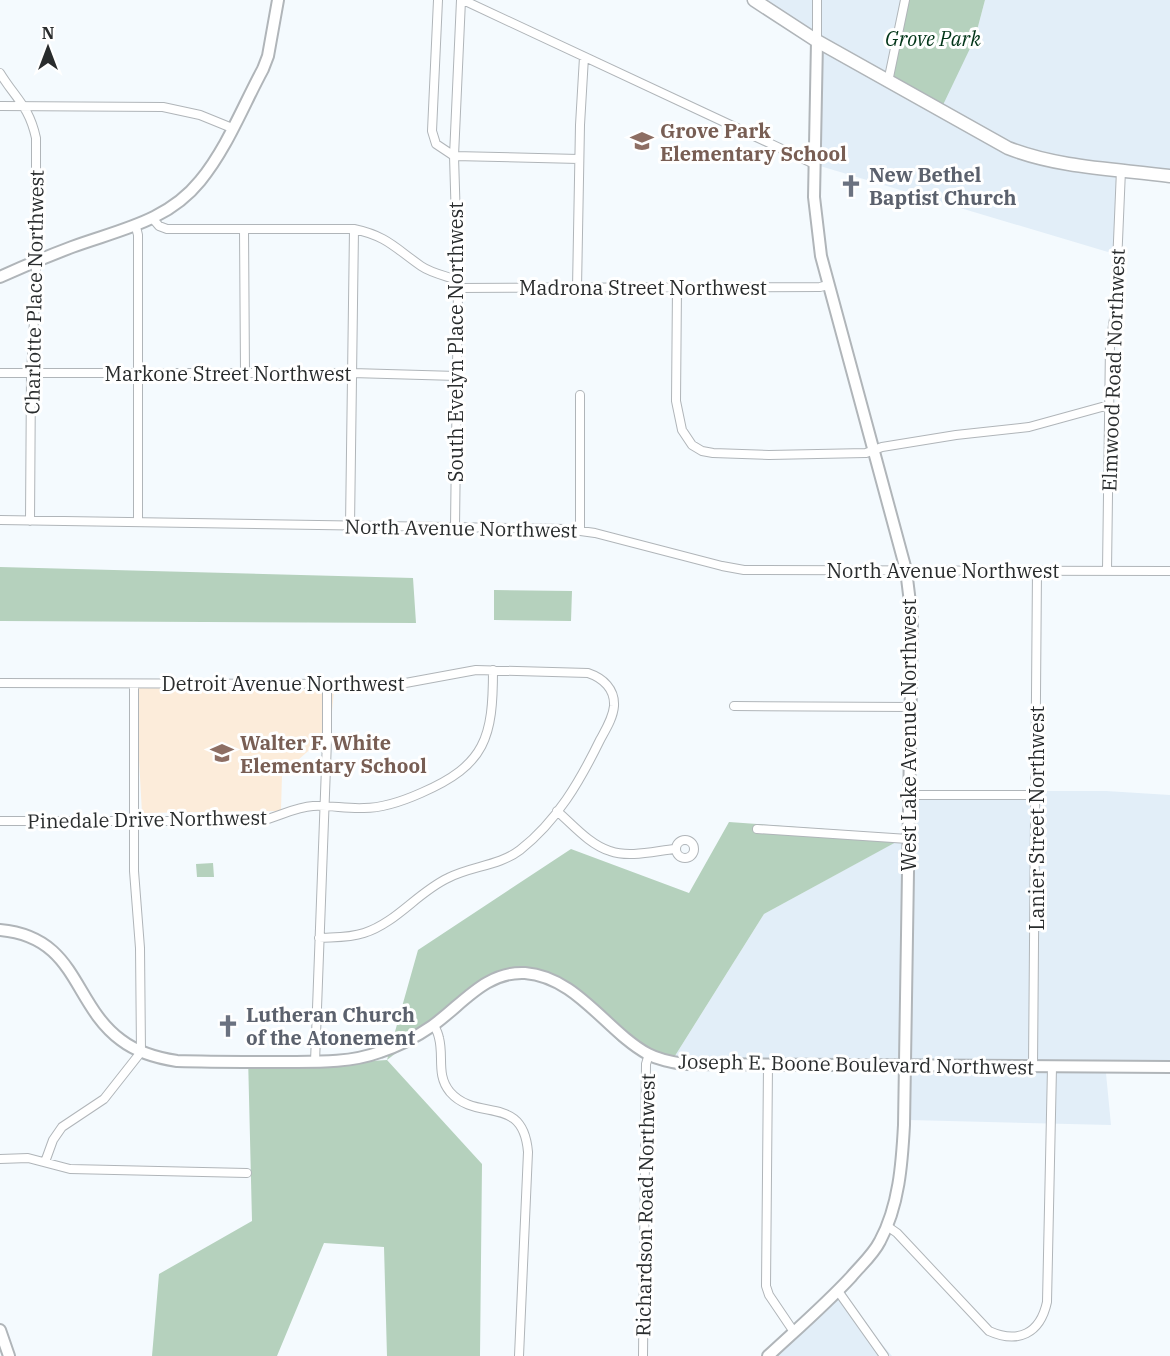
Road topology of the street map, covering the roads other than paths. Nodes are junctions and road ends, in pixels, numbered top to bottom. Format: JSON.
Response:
{"nodes":[{"id":1,"x":278,"y":0,"type":"edge"},
{"id":2,"x":438,"y":0,"type":"edge"},
{"id":3,"x":462,"y":0,"type":"edge"},
{"id":4,"x":754,"y":0,"type":"edge"},
{"id":5,"x":817,"y":0,"type":"edge"},
{"id":6,"x":905,"y":0,"type":"edge"},
{"id":7,"x":817,"y":41,"type":"junction"},
{"id":8,"x":584,"y":57,"type":"junction"},
{"id":9,"x":0,"y":73,"type":"edge"},
{"id":10,"x":888,"y":82,"type":"junction"},
{"id":11,"x":0,"y":106,"type":"edge"},
{"id":12,"x":25,"y":106,"type":"junction"},
{"id":13,"x":232,"y":128,"type":"junction"},
{"id":14,"x":454,"y":156,"type":"junction"},
{"id":15,"x":579,"y":159,"type":"junction"},
{"id":16,"x":814,"y":164,"type":"junction"},
{"id":17,"x":1121,"y":170,"type":"junction"},
{"id":18,"x":1170,"y":176,"type":"edge"},
{"id":19,"x":153,"y":219,"type":"junction"},
{"id":20,"x":136,"y":227,"type":"junction"},
{"id":21,"x":244,"y":229,"type":"junction"},
{"id":22,"x":354,"y":229,"type":"junction"},
{"id":23,"x":36,"y":261,"type":"junction"},
{"id":24,"x":0,"y":277,"type":"edge"},
{"id":25,"x":458,"y":284,"type":"junction"},
{"id":26,"x":828,"y":285,"type":"junction"},
{"id":27,"x":677,"y":287,"type":"junction"},
{"id":28,"x":577,"y":288,"type":"junction"},
{"id":29,"x":0,"y":373,"type":"edge"},
{"id":30,"x":31,"y":373,"type":"junction"},
{"id":31,"x":138,"y":373,"type":"junction"},
{"id":32,"x":245,"y":373,"type":"junction"},
{"id":33,"x":352,"y":373,"type":"junction"},
{"id":34,"x":457,"y":376,"type":"junction"},
{"id":35,"x":580,"y":395,"type":"dead end"},
{"id":36,"x":1109,"y":405,"type":"junction"},
{"id":37,"x":873,"y":451,"type":"junction"},
{"id":38,"x":0,"y":520,"type":"edge"},
{"id":39,"x":30,"y":521,"type":"junction"},
{"id":40,"x":138,"y":522,"type":"junction"},
{"id":41,"x":350,"y":526,"type":"junction"},
{"id":42,"x":455,"y":527,"type":"junction"},
{"id":43,"x":580,"y":530,"type":"junction"},
{"id":44,"x":906,"y":570,"type":"junction"},
{"id":45,"x":1037,"y":570,"type":"junction"},
{"id":46,"x":1107,"y":570,"type":"junction"},
{"id":47,"x":1170,"y":571,"type":"edge"},
{"id":48,"x":493,"y":670,"type":"junction"},
{"id":49,"x":0,"y":683,"type":"edge"},
{"id":50,"x":134,"y":684,"type":"junction"},
{"id":51,"x":327,"y":684,"type":"junction"},
{"id":52,"x":734,"y":705,"type":"dead end"},
{"id":53,"x":910,"y":707,"type":"junction"},
{"id":54,"x":909,"y":795,"type":"junction"},
{"id":55,"x":1036,"y":795,"type":"junction"},
{"id":56,"x":325,"y":806,"type":"junction"},
{"id":57,"x":557,"y":812,"type":"junction"},
{"id":58,"x":0,"y":821,"type":"edge"},
{"id":59,"x":134,"y":821,"type":"junction"},
{"id":60,"x":757,"y":829,"type":"dead end"},
{"id":61,"x":908,"y":839,"type":"junction"},
{"id":62,"x":675,"y":849,"type":"dead end"},
{"id":63,"x":0,"y":930,"type":"edge"},
{"id":64,"x":319,"y":938,"type":"junction"},
{"id":65,"x":434,"y":1025,"type":"junction"},
{"id":66,"x":141,"y":1052,"type":"junction"},
{"id":67,"x":649,"y":1054,"type":"junction"},
{"id":68,"x":315,"y":1062,"type":"junction"},
{"id":69,"x":768,"y":1065,"type":"junction"},
{"id":70,"x":904,"y":1066,"type":"junction"},
{"id":71,"x":1033,"y":1067,"type":"junction"},
{"id":72,"x":1052,"y":1067,"type":"junction"},
{"id":73,"x":1170,"y":1068,"type":"edge"},
{"id":74,"x":0,"y":1159,"type":"edge"},
{"id":75,"x":45,"y":1162,"type":"junction"},
{"id":76,"x":247,"y":1173,"type":"dead end"},
{"id":77,"x":886,"y":1226,"type":"junction"},
{"id":78,"x":838,"y":1291,"type":"junction"},
{"id":79,"x":0,"y":1330,"type":"edge"},
{"id":80,"x":794,"y":1332,"type":"junction"},
{"id":81,"x":9,"y":1356,"type":"edge"},
{"id":82,"x":519,"y":1356,"type":"edge"},
{"id":83,"x":643,"y":1356,"type":"edge"},
{"id":84,"x":768,"y":1356,"type":"edge"},
{"id":85,"x":885,"y":1356,"type":"edge"}],
"edges":[{"from":1,"to":13,"type":"street"},
{"from":2,"to":14,"type":"street"},
{"from":3,"to":8,"type":"street"},
{"from":3,"to":14,"type":"street","name":"South Evelyn Place Northwest"},
{"from":4,"to":7,"type":"main road"},
{"from":5,"to":7,"type":"street"},
{"from":6,"to":10,"type":"street"},
{"from":7,"to":10,"type":"main road"},
{"from":7,"to":16,"type":"street","name":"West Lake Avenue Northwest"},
{"from":8,"to":15,"type":"street"},
{"from":8,"to":16,"type":"street"},
{"from":9,"to":12,"type":"street","name":"Charlotte Place Northwest"},
{"from":10,"to":17,"type":"main road"},
{"from":11,"to":12,"type":"street"},
{"from":12,"to":13,"type":"street"},
{"from":12,"to":23,"type":"street","name":"Charlotte Place Northwest"},
{"from":13,"to":19,"type":"street"},
{"from":14,"to":15,"type":"street"},
{"from":14,"to":25,"type":"street","name":"South Evelyn Place Northwest"},
{"from":15,"to":28,"type":"street"},
{"from":16,"to":26,"type":"street","name":"West Lake Avenue Northwest"},
{"from":17,"to":18,"type":"main road"},
{"from":17,"to":36,"type":"street","name":"Elmwood Road Northwest"},
{"from":19,"to":20,"type":"street"},
{"from":19,"to":21,"type":"street","name":"Madrona Street Northwest"},
{"from":20,"to":23,"type":"street"},
{"from":20,"to":31,"type":"street"},
{"from":21,"to":22,"type":"street","name":"Madrona Street Northwest"},
{"from":21,"to":32,"type":"street"},
{"from":22,"to":25,"type":"street","name":"Madrona Street Northwest"},
{"from":22,"to":33,"type":"street"},
{"from":23,"to":24,"type":"street"},
{"from":23,"to":30,"type":"street","name":"Charlotte Place Northwest"},
{"from":25,"to":28,"type":"street","name":"Madrona Street Northwest"},
{"from":25,"to":34,"type":"street","name":"South Evelyn Place Northwest"},
{"from":26,"to":27,"type":"street","name":"Madrona Street Northwest"},
{"from":26,"to":37,"type":"street","name":"West Lake Avenue Northwest"},
{"from":27,"to":28,"type":"street","name":"Madrona Street Northwest"},
{"from":27,"to":37,"type":"street"},
{"from":29,"to":30,"type":"street","name":"Markone Street Northwest"},
{"from":30,"to":31,"type":"street","name":"Markone Street Northwest"},
{"from":30,"to":39,"type":"street","name":"Charlotte Place Northwest"},
{"from":31,"to":32,"type":"street","name":"Markone Street Northwest"},
{"from":31,"to":40,"type":"street"},
{"from":32,"to":33,"type":"street","name":"Markone Street Northwest"},
{"from":33,"to":34,"type":"street","name":"Markone Street Northwest"},
{"from":33,"to":41,"type":"street"},
{"from":34,"to":42,"type":"street","name":"South Evelyn Place Northwest"},
{"from":35,"to":43,"type":"street"},
{"from":36,"to":37,"type":"street"},
{"from":36,"to":46,"type":"street","name":"Elmwood Road Northwest"},
{"from":37,"to":44,"type":"street","name":"West Lake Avenue Northwest"},
{"from":38,"to":39,"type":"street","name":"North Avenue Northwest"},
{"from":39,"to":40,"type":"street","name":"North Avenue Northwest"},
{"from":40,"to":41,"type":"street","name":"North Avenue Northwest"},
{"from":41,"to":42,"type":"street","name":"North Avenue Northwest"},
{"from":42,"to":43,"type":"street","name":"North Avenue Northwest"},
{"from":43,"to":44,"type":"street","name":"North Avenue Northwest"},
{"from":44,"to":45,"type":"street","name":"North Avenue Northwest"},
{"from":44,"to":53,"type":"street","name":"West Lake Avenue Northwest"},
{"from":45,"to":46,"type":"street","name":"North Avenue Northwest"},
{"from":45,"to":55,"type":"street","name":"Lanier Street Northwest"},
{"from":46,"to":47,"type":"street","name":"North Avenue Northwest"},
{"from":48,"to":51,"type":"street","name":"Detroit Avenue Northwest"},
{"from":48,"to":56,"type":"street","name":"Pinedale Drive Northwest"},
{"from":48,"to":57,"type":"street","name":"Detroit Avenue Northwest"},
{"from":49,"to":50,"type":"street","name":"Detroit Avenue Northwest"},
{"from":50,"to":51,"type":"street","name":"Detroit Avenue Northwest"},
{"from":50,"to":59,"type":"street"},
{"from":51,"to":56,"type":"street"},
{"from":52,"to":53,"type":"street"},
{"from":53,"to":54,"type":"street","name":"West Lake Avenue Northwest"},
{"from":54,"to":55,"type":"street"},
{"from":54,"to":61,"type":"street","name":"West Lake Avenue Northwest"},
{"from":55,"to":71,"type":"street","name":"Lanier Street Northwest"},
{"from":56,"to":59,"type":"street","name":"Pinedale Drive Northwest"},
{"from":56,"to":64,"type":"street"},
{"from":57,"to":62,"type":"street"},
{"from":57,"to":64,"type":"street","name":"Detroit Avenue Northwest"},
{"from":58,"to":59,"type":"street","name":"Pinedale Drive Northwest"},
{"from":59,"to":66,"type":"street"},
{"from":60,"to":61,"type":"street"},
{"from":61,"to":70,"type":"street","name":"West Lake Avenue Northwest"},
{"from":63,"to":66,"type":"street","name":"Joseph E. Boone Boulevard Northwest"},
{"from":64,"to":68,"type":"street"},
{"from":65,"to":67,"type":"street","name":"Joseph E. Boone Boulevard Northwest"},
{"from":65,"to":68,"type":"street","name":"Joseph E. Boone Boulevard Northwest"},
{"from":65,"to":82,"type":"street"},
{"from":66,"to":68,"type":"street","name":"Joseph E. Boone Boulevard Northwest"},
{"from":66,"to":75,"type":"street"},
{"from":67,"to":69,"type":"street","name":"Joseph E. Boone Boulevard Northwest"},
{"from":67,"to":83,"type":"street","name":"Richardson Road Northwest"},
{"from":69,"to":70,"type":"street","name":"Joseph E. Boone Boulevard Northwest"},
{"from":69,"to":80,"type":"street"},
{"from":70,"to":71,"type":"street","name":"Joseph E. Boone Boulevard Northwest"},
{"from":70,"to":77,"type":"street","name":"West Lake Avenue Northwest"},
{"from":71,"to":72,"type":"street","name":"Joseph E. Boone Boulevard Northwest"},
{"from":72,"to":73,"type":"street","name":"Joseph E. Boone Boulevard Northwest"},
{"from":72,"to":77,"type":"street"},
{"from":74,"to":75,"type":"street"},
{"from":75,"to":76,"type":"street"},
{"from":77,"to":78,"type":"street","name":"West Lake Avenue Northwest"},
{"from":78,"to":80,"type":"street","name":"West Lake Avenue Northwest"},
{"from":78,"to":85,"type":"street"},
{"from":79,"to":81,"type":"street"},
{"from":80,"to":84,"type":"street","name":"West Lake Avenue Northwest"}]}
